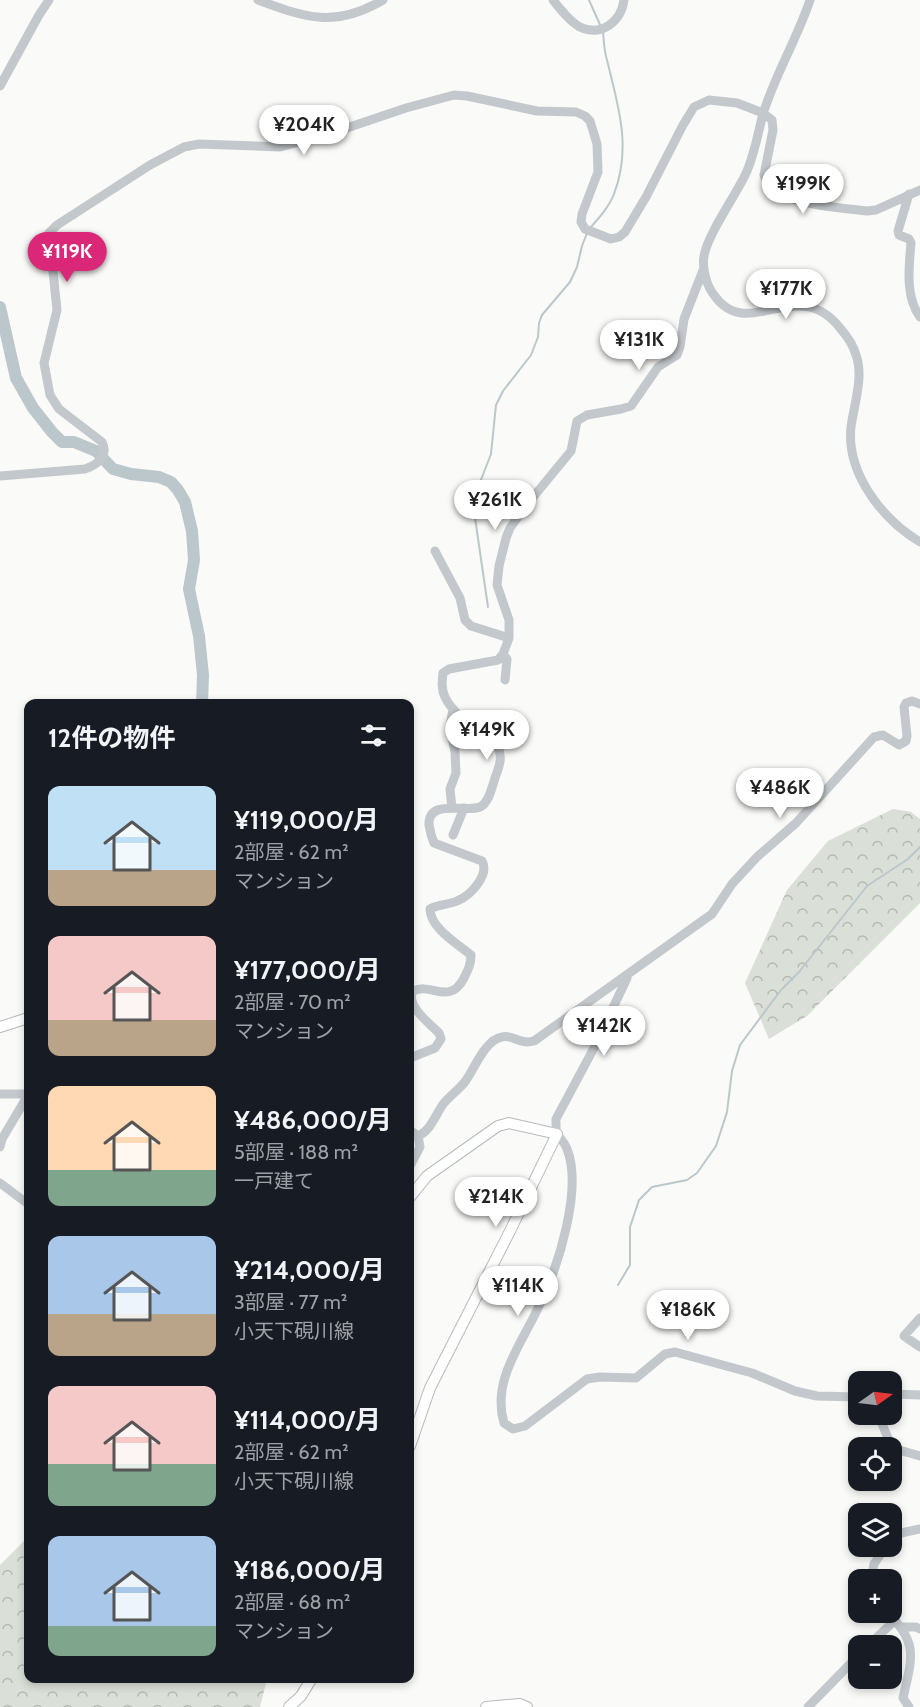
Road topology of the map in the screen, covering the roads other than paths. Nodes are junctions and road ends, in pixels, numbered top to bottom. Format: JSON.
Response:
{"nodes":[{"id":1,"x":49,"y":0,"type":"edge"},
{"id":2,"x":258,"y":0,"type":"edge"},
{"id":3,"x":382,"y":0,"type":"edge"},
{"id":4,"x":553,"y":0,"type":"edge"},
{"id":5,"x":624,"y":0,"type":"edge"},
{"id":6,"x":810,"y":0,"type":"edge"},
{"id":7,"x":0,"y":86,"type":"edge"},
{"id":8,"x":764,"y":113,"type":"junction"},
{"id":9,"x":920,"y":190,"type":"edge"},
{"id":10,"x":909,"y":194,"type":"junction"},
{"id":11,"x":704,"y":268,"type":"junction"},
{"id":12,"x":920,"y":317,"type":"edge"},
{"id":13,"x":0,"y":476,"type":"edge"},
{"id":14,"x":920,"y":542,"type":"edge"},
{"id":15,"x":435,"y":551,"type":"dead end"},
{"id":16,"x":509,"y":638,"type":"junction"},
{"id":17,"x":503,"y":654,"type":"junction"},
{"id":18,"x":505,"y":680,"type":"dead end"},
{"id":19,"x":920,"y":704,"type":"edge"},
{"id":20,"x":453,"y":709,"type":"junction"},
{"id":21,"x":452,"y":808,"type":"junction"},
{"id":22,"x":464,"y":808,"type":"junction"},
{"id":23,"x":453,"y":834,"type":"dead end"},
{"id":24,"x":628,"y":976,"type":"junction"},
{"id":25,"x":414,"y":991,"type":"edge"},
{"id":26,"x":414,"y":1005,"type":"edge"},
{"id":27,"x":24,"y":1019,"type":"edge"},
{"id":28,"x":0,"y":1027,"type":"edge"},
{"id":29,"x":414,"y":1056,"type":"edge"},
{"id":30,"x":0,"y":1094,"type":"edge"},
{"id":31,"x":24,"y":1094,"type":"edge"},
{"id":32,"x":24,"y":1101,"type":"edge"},
{"id":33,"x":414,"y":1133,"type":"edge"},
{"id":34,"x":556,"y":1133,"type":"junction"},
{"id":35,"x":0,"y":1147,"type":"edge"},
{"id":36,"x":414,"y":1158,"type":"edge"},
{"id":37,"x":0,"y":1183,"type":"edge"},
{"id":38,"x":414,"y":1192,"type":"edge"},
{"id":39,"x":24,"y":1201,"type":"edge"},
{"id":40,"x":920,"y":1318,"type":"edge"},
{"id":41,"x":920,"y":1347,"type":"edge"},
{"id":42,"x":902,"y":1394,"type":"edge"},
{"id":43,"x":920,"y":1395,"type":"edge"},
{"id":44,"x":848,"y":1397,"type":"edge"},
{"id":45,"x":883,"y":1425,"type":"edge"},
{"id":46,"x":414,"y":1434,"type":"edge"},
{"id":47,"x":920,"y":1456,"type":"edge"},
{"id":48,"x":920,"y":1528,"type":"edge"},
{"id":49,"x":902,"y":1533,"type":"edge"},
{"id":50,"x":898,"y":1623,"type":"junction"},
{"id":51,"x":920,"y":1629,"type":"edge"},
{"id":52,"x":882,"y":1635,"type":"edge"},
{"id":53,"x":848,"y":1666,"type":"edge"},
{"id":54,"x":309,"y":1683,"type":"edge"},
{"id":55,"x":289,"y":1707,"type":"edge"},
{"id":56,"x":486,"y":1707,"type":"edge"},
{"id":57,"x":527,"y":1707,"type":"edge"},
{"id":58,"x":808,"y":1707,"type":"edge"},
{"id":59,"x":909,"y":1707,"type":"edge"}],
"edges":[{"from":1,"to":7,"type":"street"},
{"from":2,"to":3,"type":"street"},
{"from":4,"to":5,"type":"street"},
{"from":6,"to":8,"type":"street"},
{"from":8,"to":10,"type":"street"},
{"from":8,"to":11,"type":"street"},
{"from":8,"to":13,"type":"street"},
{"from":9,"to":10,"type":"street"},
{"from":10,"to":12,"type":"street"},
{"from":11,"to":14,"type":"street"},
{"from":11,"to":16,"type":"street"},
{"from":15,"to":16,"type":"street"},
{"from":16,"to":17,"type":"street"},
{"from":17,"to":18,"type":"street"},
{"from":17,"to":20,"type":"street"},
{"from":19,"to":24,"type":"street"},
{"from":20,"to":21,"type":"street"},
{"from":20,"to":22,"type":"street"},
{"from":21,"to":22,"type":"street"},
{"from":21,"to":25,"type":"street"},
{"from":22,"to":23,"type":"street"},
{"from":24,"to":33,"type":"street"},
{"from":24,"to":34,"type":"street"},
{"from":26,"to":29,"type":"street"},
{"from":27,"to":28,"type":"main road"},
{"from":30,"to":31,"type":"street"},
{"from":32,"to":35,"type":"street"},
{"from":33,"to":36,"type":"street"},
{"from":34,"to":38,"type":"main road"},
{"from":34,"to":44,"type":"street"},
{"from":34,"to":46,"type":"main road"},
{"from":37,"to":39,"type":"street"},
{"from":40,"to":41,"type":"street"},
{"from":42,"to":43,"type":"street"},
{"from":45,"to":47,"type":"street"},
{"from":48,"to":49,"type":"street"},
{"from":50,"to":51,"type":"street"},
{"from":50,"to":52,"type":"street"},
{"from":50,"to":59,"type":"street"},
{"from":53,"to":58,"type":"street"},
{"from":54,"to":55,"type":"main road"},
{"from":56,"to":57,"type":"main road"}]}
